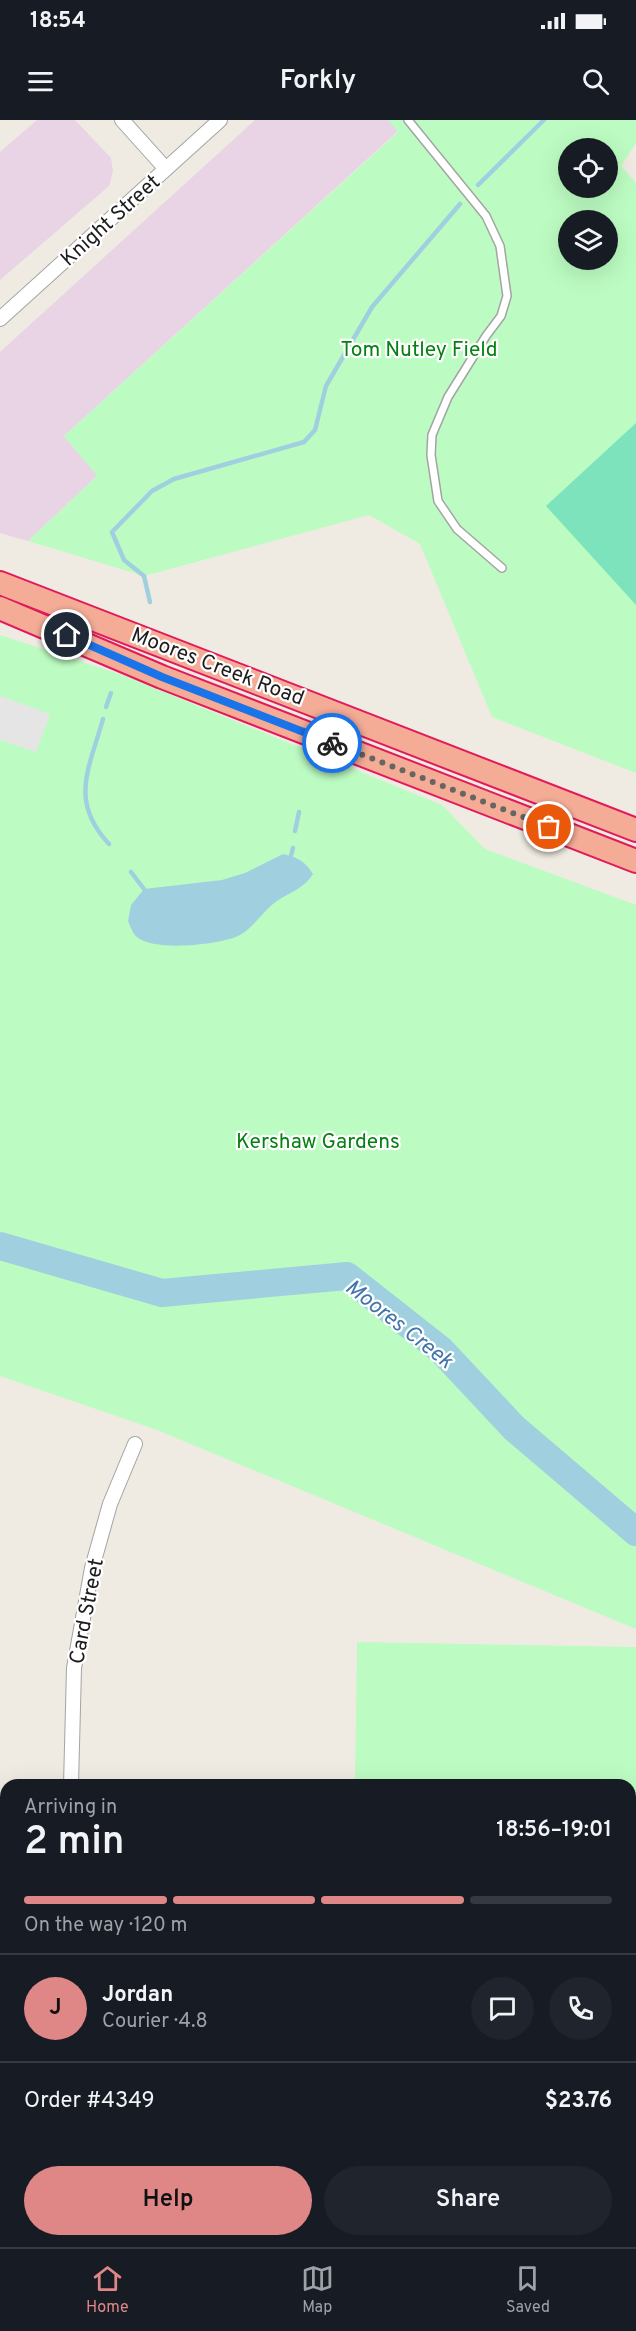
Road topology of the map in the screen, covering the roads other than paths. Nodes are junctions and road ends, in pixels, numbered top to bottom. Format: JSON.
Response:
{"nodes":[{"id":1,"x":122,"y":120,"type":"edge"},
{"id":2,"x":220,"y":120,"type":"edge"},
{"id":3,"x":408,"y":120,"type":"edge"},
{"id":4,"x":166,"y":169,"type":"junction"},
{"id":5,"x":0,"y":319,"type":"edge"},
{"id":6,"x":502,"y":568,"type":"dead end"},
{"id":7,"x":0,"y":583,"type":"edge"},
{"id":8,"x":0,"y":608,"type":"edge"},
{"id":9,"x":636,"y":830,"type":"edge"},
{"id":10,"x":636,"y":861,"type":"edge"},
{"id":11,"x":135,"y":1444,"type":"dead end"},
{"id":12,"x":72,"y":1779,"type":"edge"}],
"edges":[{"from":1,"to":4,"type":"street"},
{"from":2,"to":4,"type":"street","name":"Knight Street"},
{"from":3,"to":6,"type":"lane"},
{"from":4,"to":5,"type":"street","name":"Knight Street"},
{"from":7,"to":9,"type":"highway","name":"Moores Creek Road"},
{"from":8,"to":10,"type":"highway","name":"Moores Creek Road"},
{"from":11,"to":12,"type":"street","name":"Card Street"}]}
